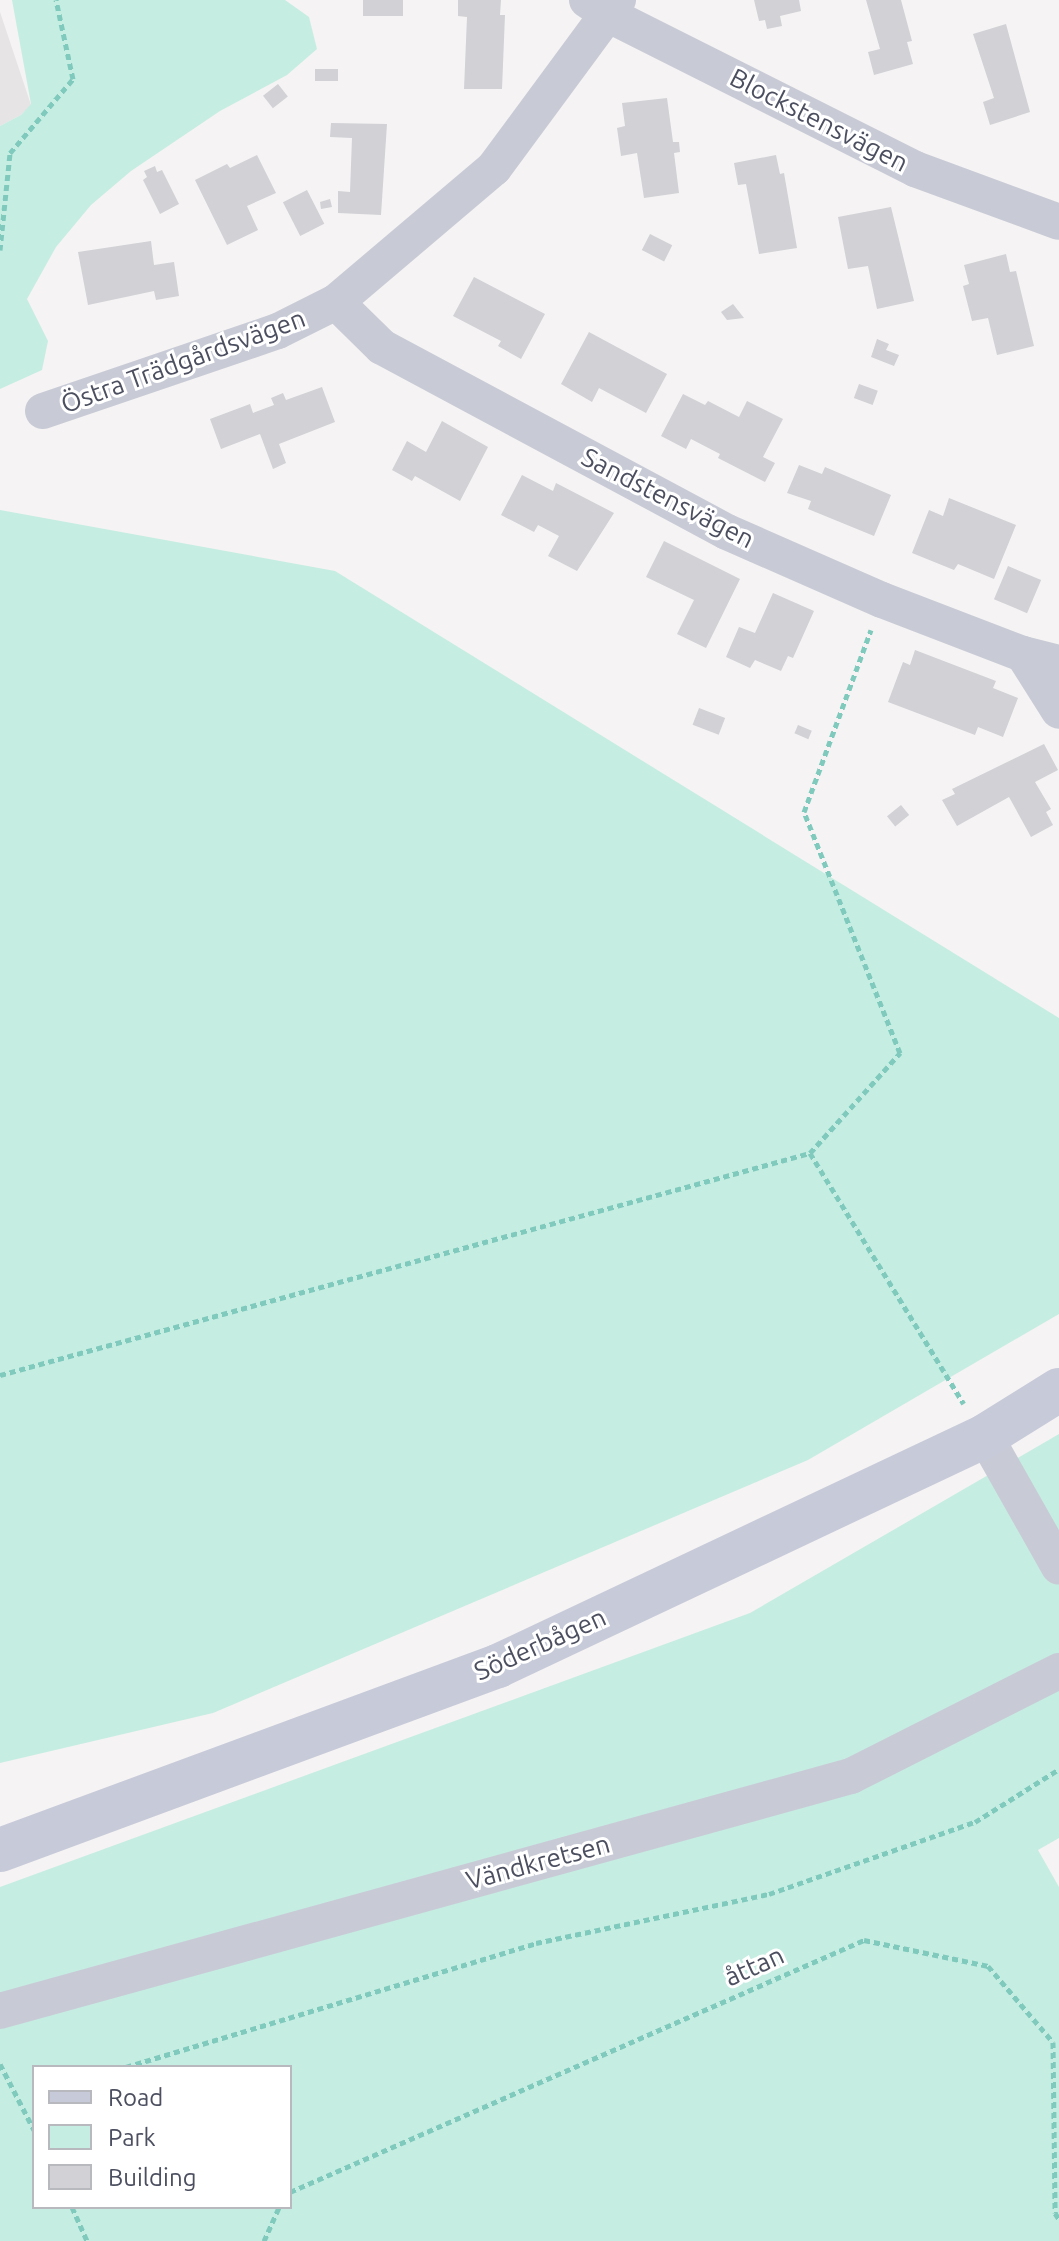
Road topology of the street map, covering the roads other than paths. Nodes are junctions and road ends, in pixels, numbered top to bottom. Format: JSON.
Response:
{"nodes":[{"id":1,"x":605,"y":5,"type":"edge"},
{"id":2,"x":1059,"y":222,"type":"edge"},
{"id":3,"x":336,"y":302,"type":"junction"},
{"id":4,"x":43,"y":411,"type":"dead end"},
{"id":5,"x":1023,"y":654,"type":"junction"},
{"id":6,"x":1059,"y":663,"type":"edge"},
{"id":7,"x":1059,"y":711,"type":"edge"},
{"id":8,"x":1059,"y":1390,"type":"edge"},
{"id":9,"x":985,"y":1436,"type":"junction"},
{"id":10,"x":1059,"y":1567,"type":"edge"},
{"id":11,"x":1059,"y":1671,"type":"edge"},
{"id":12,"x":0,"y":1850,"type":"edge"},
{"id":13,"x":0,"y":2011,"type":"edge"}],
"edges":[{"from":1,"to":2,"type":"street","name":"Blockstensvägen"},
{"from":1,"to":3,"type":"street","name":"Östra Trädgårdsvägen"},
{"from":3,"to":4,"type":"street","name":"Östra Trädgårdsvägen"},
{"from":3,"to":5,"type":"street","name":"Sandstensvägen"},
{"from":5,"to":6,"type":"street","name":"Sandstensvägen"},
{"from":5,"to":7,"type":"street"},
{"from":8,"to":9,"type":"street","name":"Söderbågen"},
{"from":9,"to":10,"type":"street"},
{"from":9,"to":12,"type":"street","name":"Söderbågen"},
{"from":11,"to":13,"type":"street","name":"Vändkretsen"}]}
